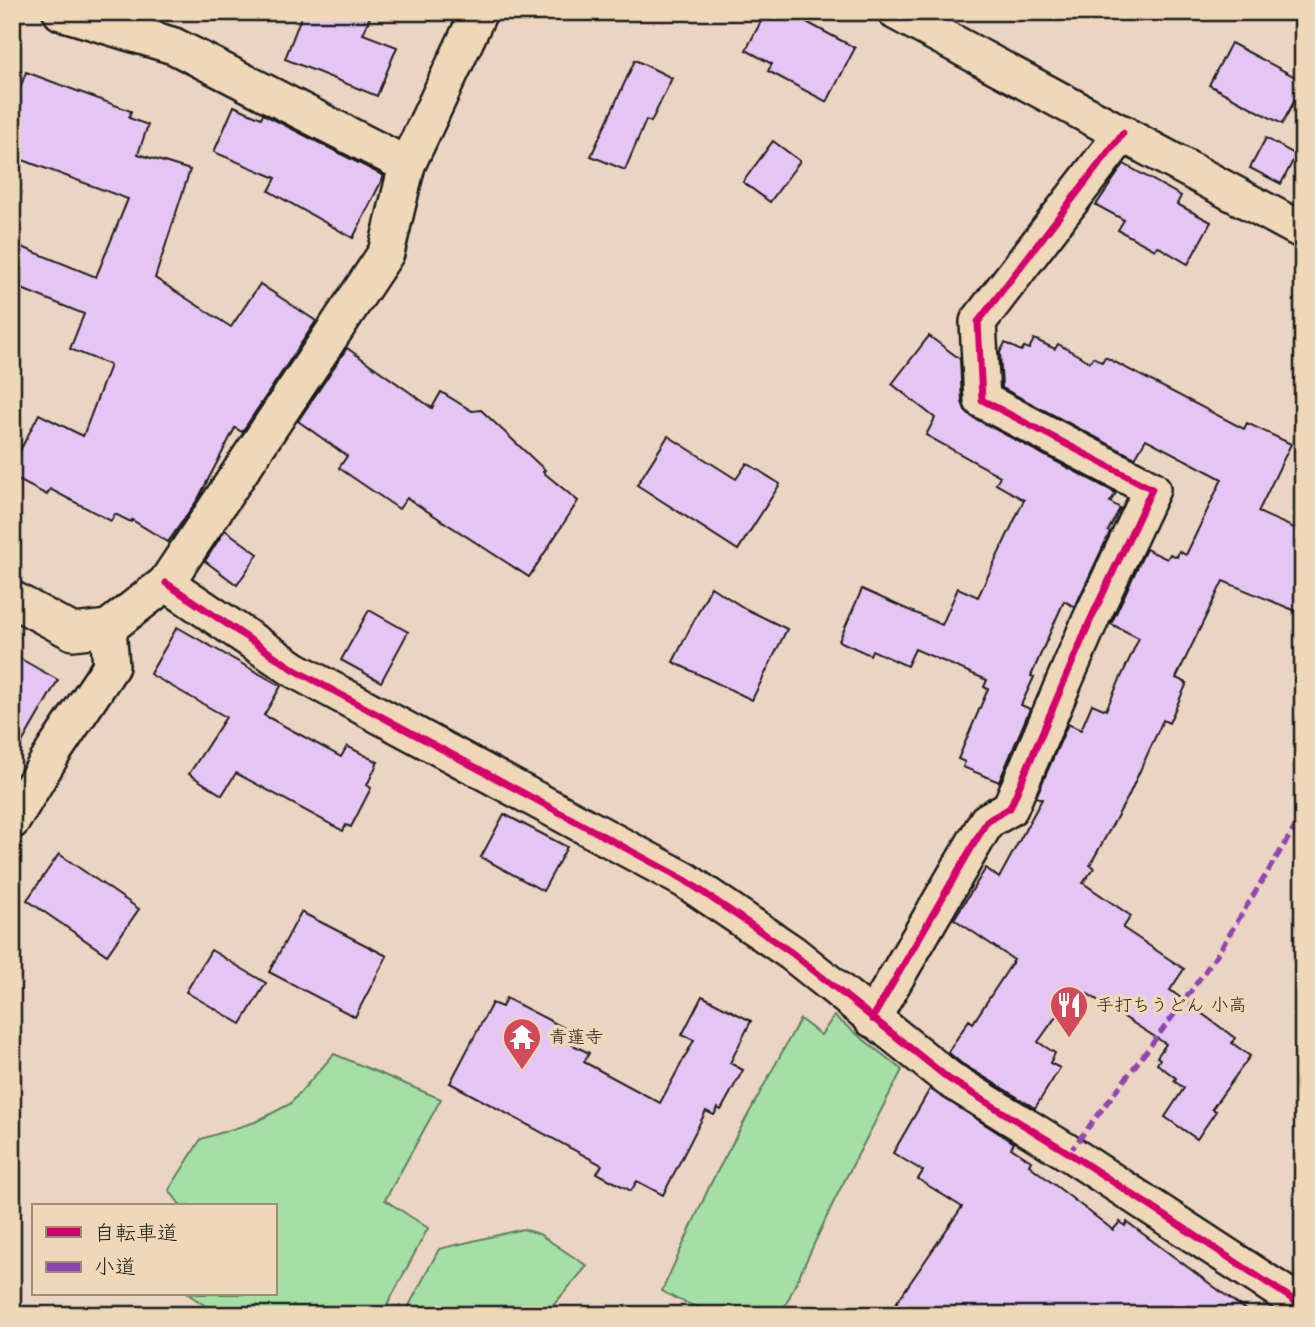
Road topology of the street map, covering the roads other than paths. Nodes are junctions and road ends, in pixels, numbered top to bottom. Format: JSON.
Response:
{"nodes":[{"id":1,"x":61,"y":12,"type":"edge"},
{"id":2,"x":479,"y":12,"type":"edge"},
{"id":3,"x":896,"y":12,"type":"edge"},
{"id":4,"x":1123,"y":133,"type":"junction"},
{"id":5,"x":407,"y":165,"type":"junction"},
{"id":6,"x":1303,"y":231,"type":"edge"},
{"id":7,"x":166,"y":583,"type":"junction"},
{"id":8,"x":12,"y":599,"type":"edge"},
{"id":9,"x":108,"y":628,"type":"junction"},
{"id":10,"x":12,"y":821,"type":"edge"},
{"id":11,"x":872,"y":1019,"type":"junction"},
{"id":12,"x":1303,"y":1306,"type":"edge"}],
"edges":[{"from":1,"to":5,"type":"street"},
{"from":2,"to":5,"type":"street"},
{"from":3,"to":4,"type":"street"},
{"from":4,"to":6,"type":"street"},
{"from":4,"to":11,"type":"street"},
{"from":5,"to":7,"type":"street"},
{"from":7,"to":9,"type":"street"},
{"from":7,"to":11,"type":"street"},
{"from":8,"to":9,"type":"street"},
{"from":9,"to":10,"type":"street"},
{"from":11,"to":12,"type":"street"}]}
